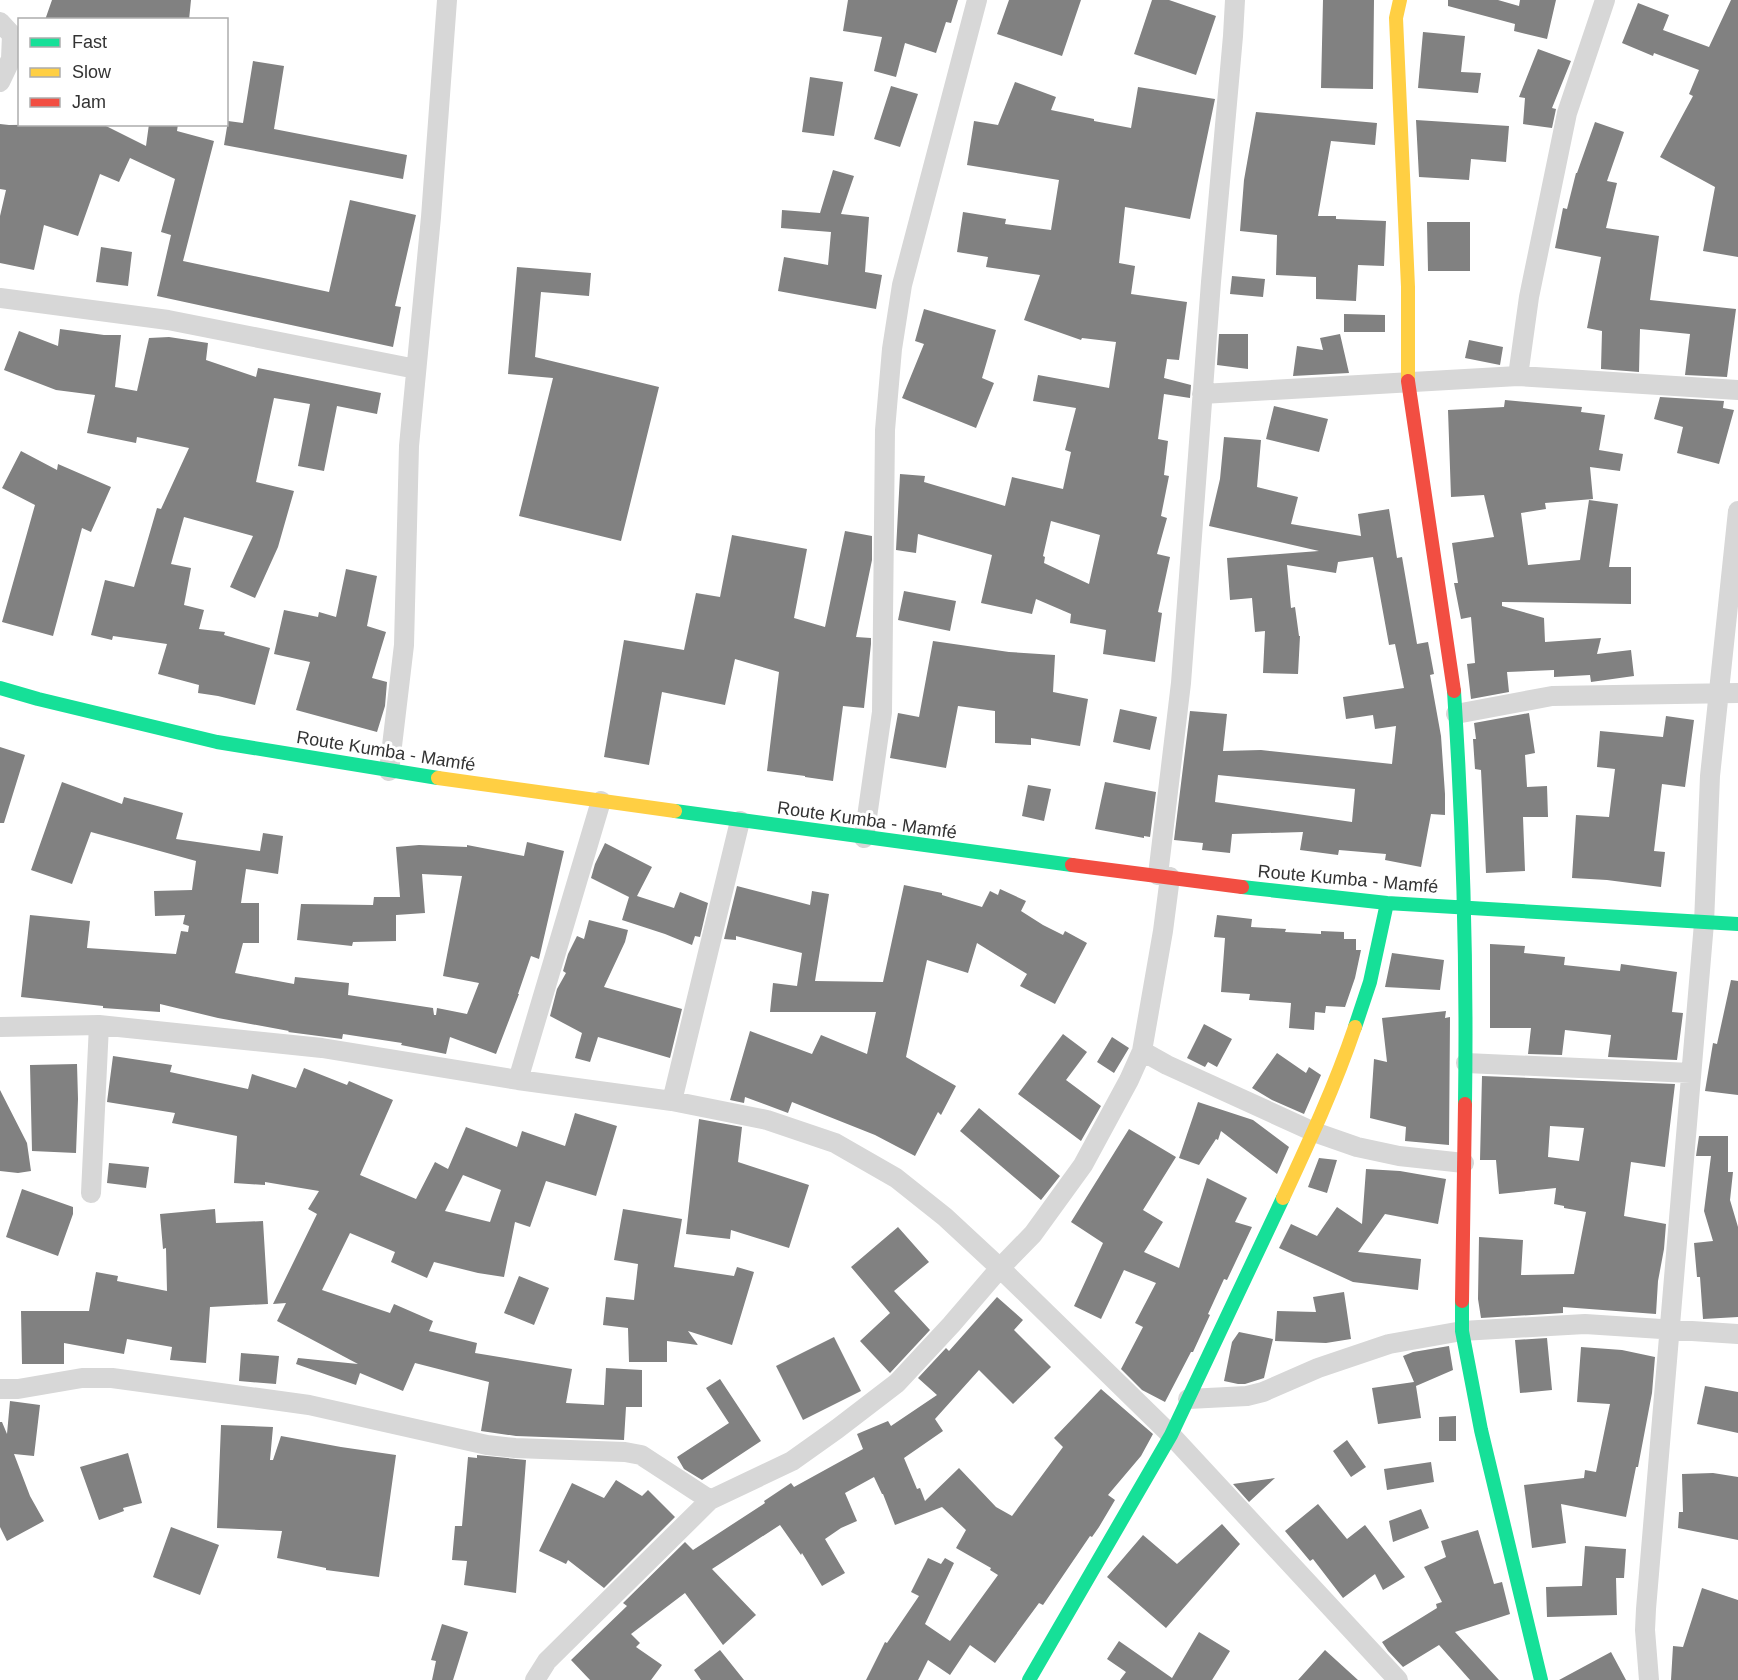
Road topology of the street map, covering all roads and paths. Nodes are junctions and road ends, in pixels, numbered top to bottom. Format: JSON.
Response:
{"nodes":[{"id":1,"x":447,"y":0,"type":"edge"},
{"id":2,"x":977,"y":0,"type":"edge"},
{"id":3,"x":1235,"y":0,"type":"edge"},
{"id":4,"x":1400,"y":0,"type":"edge"},
{"id":5,"x":1605,"y":0,"type":"edge"},
{"id":6,"x":0,"y":21,"type":"edge"},
{"id":7,"x":0,"y":82,"type":"edge"},
{"id":8,"x":0,"y":298,"type":"edge"},
{"id":9,"x":416,"y":369,"type":"junction"},
{"id":10,"x":1518,"y":376,"type":"junction"},
{"id":11,"x":1408,"y":383,"type":"junction"},
{"id":12,"x":1738,"y":390,"type":"edge"},
{"id":13,"x":1202,"y":394,"type":"junction"},
{"id":14,"x":1738,"y":511,"type":"edge"},
{"id":15,"x":0,"y":688,"type":"edge"},
{"id":16,"x":1728,"y":694,"type":"edge"},
{"id":17,"x":1456,"y":714,"type":"junction"},
{"id":18,"x":389,"y":771,"type":"junction"},
{"id":19,"x":601,"y":801,"type":"junction"},
{"id":20,"x":740,"y":821,"type":"junction"},
{"id":21,"x":864,"y":838,"type":"junction"},
{"id":22,"x":1164,"y":876,"type":"junction"},
{"id":23,"x":1387,"y":903,"type":"junction"},
{"id":24,"x":1465,"y":908,"type":"junction"},
{"id":25,"x":1704,"y":923,"type":"junction"},
{"id":26,"x":1738,"y":924,"type":"edge"},
{"id":27,"x":99,"y":1025,"type":"junction"},
{"id":28,"x":0,"y":1027,"type":"edge"},
{"id":29,"x":1142,"y":1051,"type":"junction"},
{"id":30,"x":1466,"y":1063,"type":"junction"},
{"id":31,"x":1691,"y":1073,"type":"junction"},
{"id":32,"x":518,"y":1080,"type":"junction"},
{"id":33,"x":672,"y":1101,"type":"junction"},
{"id":34,"x":1314,"y":1132,"type":"junction"},
{"id":35,"x":1464,"y":1163,"type":"junction"},
{"id":36,"x":91,"y":1193,"type":"dead end"},
{"id":37,"x":1000,"y":1268,"type":"junction"},
{"id":38,"x":1668,"y":1329,"type":"junction"},
{"id":39,"x":1462,"y":1331,"type":"junction"},
{"id":40,"x":1738,"y":1334,"type":"edge"},
{"id":41,"x":0,"y":1389,"type":"edge"},
{"id":42,"x":1188,"y":1399,"type":"junction"},
{"id":43,"x":1171,"y":1435,"type":"junction"},
{"id":44,"x":710,"y":1500,"type":"junction"},
{"id":45,"x":535,"y":1680,"type":"edge"},
{"id":46,"x":1029,"y":1680,"type":"edge"},
{"id":47,"x":1398,"y":1680,"type":"edge"},
{"id":48,"x":1541,"y":1680,"type":"edge"},
{"id":49,"x":1649,"y":1680,"type":"edge"}],
"edges":[{"from":1,"to":9,"type":"street"},
{"from":2,"to":21,"type":"street"},
{"from":3,"to":13,"type":"street"},
{"from":4,"to":11,"type":"main road"},
{"from":5,"to":10,"type":"street"},
{"from":6,"to":7,"type":"street"},
{"from":8,"to":9,"type":"street"},
{"from":9,"to":18,"type":"street"},
{"from":10,"to":11,"type":"street"},
{"from":10,"to":12,"type":"street"},
{"from":11,"to":13,"type":"street"},
{"from":11,"to":17,"type":"main road"},
{"from":13,"to":22,"type":"street"},
{"from":14,"to":16,"type":"street"},
{"from":15,"to":18,"type":"main road","name":"Route Kumba - Mamfé"},
{"from":16,"to":17,"type":"street"},
{"from":16,"to":25,"type":"street"},
{"from":17,"to":24,"type":"main road"},
{"from":18,"to":19,"type":"main road","name":"Route Kumba - Mamfé"},
{"from":19,"to":20,"type":"main road","name":"Route Kumba - Mamfé"},
{"from":19,"to":32,"type":"street"},
{"from":20,"to":21,"type":"main road","name":"Route Kumba - Mamfé"},
{"from":20,"to":33,"type":"street"},
{"from":21,"to":22,"type":"main road","name":"Route Kumba - Mamfé"},
{"from":22,"to":23,"type":"main road","name":"Route Kumba - Mamfé"},
{"from":22,"to":29,"type":"street"},
{"from":23,"to":24,"type":"main road","name":"Route Kumba - Mamfé"},
{"from":23,"to":34,"type":"main road"},
{"from":24,"to":25,"type":"main road","name":"Route Kumba - Mamfé"},
{"from":24,"to":30,"type":"main road"},
{"from":25,"to":26,"type":"main road","name":"Route Kumba - Mamfé"},
{"from":25,"to":31,"type":"street"},
{"from":27,"to":28,"type":"street"},
{"from":27,"to":32,"type":"street"},
{"from":27,"to":36,"type":"street"},
{"from":29,"to":34,"type":"street"},
{"from":29,"to":37,"type":"street"},
{"from":30,"to":31,"type":"street"},
{"from":30,"to":35,"type":"main road"},
{"from":31,"to":38,"type":"street"},
{"from":32,"to":33,"type":"street"},
{"from":33,"to":37,"type":"street"},
{"from":34,"to":35,"type":"street"},
{"from":34,"to":42,"type":"main road"},
{"from":35,"to":39,"type":"main road"},
{"from":37,"to":43,"type":"street"},
{"from":37,"to":44,"type":"street"},
{"from":38,"to":39,"type":"street"},
{"from":38,"to":40,"type":"street"},
{"from":38,"to":49,"type":"street"},
{"from":39,"to":42,"type":"street"},
{"from":39,"to":48,"type":"main road"},
{"from":41,"to":44,"type":"street"},
{"from":42,"to":43,"type":"main road"},
{"from":43,"to":46,"type":"main road"},
{"from":43,"to":47,"type":"street"},
{"from":44,"to":45,"type":"street"}]}
